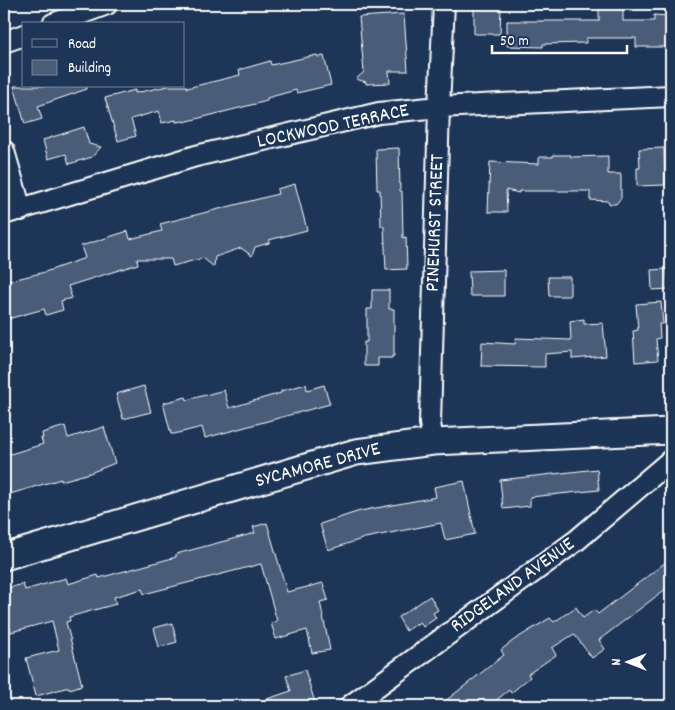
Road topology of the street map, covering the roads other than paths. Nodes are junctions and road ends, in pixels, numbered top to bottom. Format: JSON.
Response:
{"nodes":[{"id":1,"x":444,"y":4,"type":"edge"},
{"id":2,"x":96,"y":6,"type":"edge"},
{"id":3,"x":58,"y":22,"type":"edge"},
{"id":4,"x":22,"y":36,"type":"edge"},
{"id":5,"x":4,"y":42,"type":"edge"},
{"id":6,"x":671,"y":96,"type":"edge"},
{"id":7,"x":439,"y":107,"type":"junction"},
{"id":8,"x":4,"y":151,"type":"edge"},
{"id":9,"x":12,"y":212,"type":"edge"},
{"id":10,"x":671,"y":431,"type":"edge"},
{"id":11,"x":433,"y":442,"type":"junction"},
{"id":12,"x":671,"y":460,"type":"edge"},
{"id":13,"x":4,"y":557,"type":"edge"},
{"id":14,"x":350,"y":706,"type":"edge"}],
"edges":[{"from":1,"to":7,"type":"street","name":"PINEHURST STREET"},
{"from":2,"to":3,"type":"street"},
{"from":4,"to":5,"type":"street"},
{"from":6,"to":7,"type":"street","name":"LOCKWOOD TERRACE"},
{"from":7,"to":9,"type":"street","name":"LOCKWOOD TERRACE"},
{"from":7,"to":11,"type":"street","name":"PINEHURST STREET"},
{"from":8,"to":9,"type":"street"},
{"from":10,"to":11,"type":"street","name":"SYCAMORE DRIVE"},
{"from":11,"to":13,"type":"street","name":"SYCAMORE DRIVE"},
{"from":12,"to":14,"type":"street","name":"RIDGELAND AVENUE"}]}
